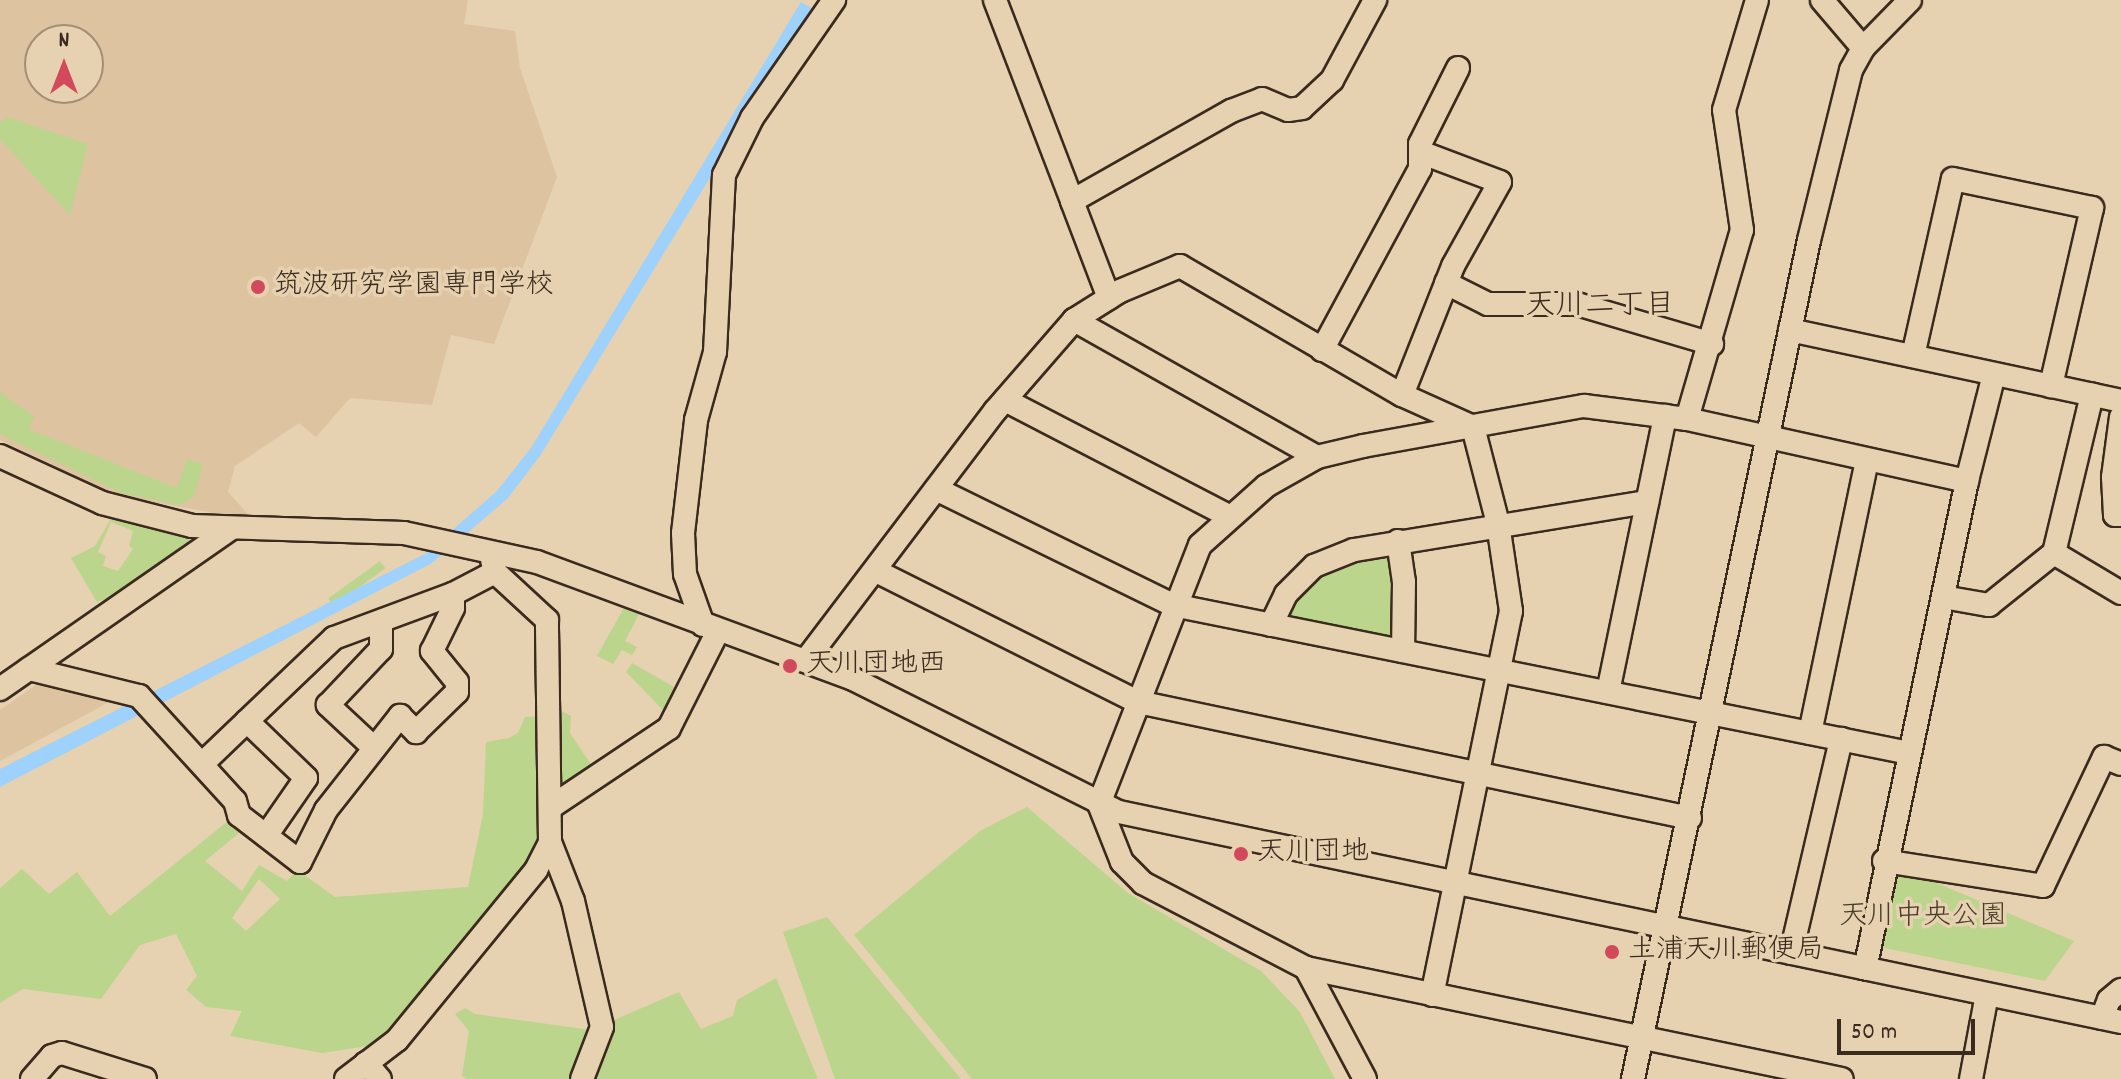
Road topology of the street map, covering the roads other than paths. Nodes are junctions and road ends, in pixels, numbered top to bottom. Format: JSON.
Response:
{"nodes":[{"id":1,"x":834,"y":0,"type":"edge"},
{"id":2,"x":995,"y":0,"type":"edge"},
{"id":3,"x":1375,"y":0,"type":"edge"},
{"id":4,"x":1757,"y":0,"type":"edge"},
{"id":5,"x":1822,"y":0,"type":"edge"},
{"id":6,"x":1910,"y":0,"type":"edge"},
{"id":7,"x":1863,"y":48,"type":"junction"},
{"id":8,"x":1458,"y":68,"type":"dead end"},
{"id":9,"x":1420,"y":152,"type":"junction"},
{"id":10,"x":1072,"y":201,"type":"junction"},
{"id":11,"x":1446,"y":283,"type":"junction"},
{"id":12,"x":1109,"y":298,"type":"junction"},
{"id":13,"x":1074,"y":320,"type":"junction"},
{"id":14,"x":1790,"y":330,"type":"junction"},
{"id":15,"x":1712,"y":344,"type":"junction"},
{"id":16,"x":1322,"y":350,"type":"junction"},
{"id":17,"x":1913,"y":356,"type":"junction"},
{"id":18,"x":1994,"y":374,"type":"junction"},
{"id":19,"x":2051,"y":386,"type":"junction"},
{"id":20,"x":1402,"y":395,"type":"junction"},
{"id":21,"x":2092,"y":395,"type":"junction"},
{"id":22,"x":1005,"y":400,"type":"junction"},
{"id":23,"x":2121,"y":401,"type":"edge"},
{"id":24,"x":1676,"y":417,"type":"junction"},
{"id":25,"x":2121,"y":417,"type":"edge"},
{"id":26,"x":1473,"y":427,"type":"junction"},
{"id":27,"x":1767,"y":438,"type":"junction"},
{"id":28,"x":0,"y":456,"type":"edge"},
{"id":29,"x":1317,"y":457,"type":"junction"},
{"id":30,"x":1867,"y":460,"type":"junction"},
{"id":31,"x":1967,"y":481,"type":"junction"},
{"id":32,"x":936,"y":489,"type":"junction"},
{"id":33,"x":1647,"y":502,"type":"junction"},
{"id":34,"x":2121,"y":515,"type":"edge"},
{"id":35,"x":1229,"y":516,"type":"junction"},
{"id":36,"x":1498,"y":524,"type":"junction"},
{"id":37,"x":230,"y":529,"type":"junction"},
{"id":38,"x":1398,"y":541,"type":"junction"},
{"id":39,"x":2054,"y":553,"type":"junction"},
{"id":40,"x":493,"y":563,"type":"junction"},
{"id":41,"x":876,"y":571,"type":"junction"},
{"id":42,"x":2121,"y":593,"type":"edge"},
{"id":43,"x":453,"y":594,"type":"junction"},
{"id":44,"x":1943,"y":597,"type":"junction"},
{"id":45,"x":1173,"y":605,"type":"junction"},
{"id":46,"x":381,"y":623,"type":"junction"},
{"id":47,"x":1271,"y":625,"type":"junction"},
{"id":48,"x":710,"y":628,"type":"junction"},
{"id":49,"x":1403,"y":651,"type":"junction"},
{"id":50,"x":806,"y":660,"type":"junction"},
{"id":51,"x":29,"y":669,"type":"junction"},
{"id":52,"x":1500,"y":671,"type":"junction"},
{"id":53,"x":0,"y":689,"type":"edge"},
{"id":54,"x":1608,"y":692,"type":"junction"},
{"id":55,"x":1138,"y":702,"type":"junction"},
{"id":56,"x":1712,"y":713,"type":"junction"},
{"id":57,"x":247,"y":721,"type":"junction"},
{"id":58,"x":1810,"y":733,"type":"junction"},
{"id":59,"x":1841,"y":739,"type":"junction"},
{"id":60,"x":373,"y":747,"type":"junction"},
{"id":61,"x":1909,"y":753,"type":"junction"},
{"id":62,"x":202,"y":764,"type":"junction"},
{"id":63,"x":2121,"y":764,"type":"edge"},
{"id":64,"x":1479,"y":773,"type":"junction"},
{"id":65,"x":1099,"y":804,"type":"junction"},
{"id":66,"x":551,"y":807,"type":"junction"},
{"id":67,"x":1690,"y":818,"type":"junction"},
{"id":68,"x":266,"y":836,"type":"junction"},
{"id":69,"x":550,"y":842,"type":"junction"},
{"id":70,"x":1884,"y":861,"type":"junction"},
{"id":71,"x":1456,"y":883,"type":"junction"},
{"id":72,"x":1666,"y":926,"type":"junction"},
{"id":73,"x":1791,"y":953,"type":"junction"},
{"id":74,"x":1306,"y":968,"type":"junction"},
{"id":75,"x":1865,"y":968,"type":"junction"},
{"id":76,"x":2121,"y":990,"type":"edge"},
{"id":77,"x":1987,"y":994,"type":"junction"},
{"id":78,"x":1432,"y":995,"type":"junction"},
{"id":79,"x":2112,"y":1020,"type":"edge"},
{"id":80,"x":1641,"y":1038,"type":"junction"},
{"id":81,"x":373,"y":1071,"type":"edge"},
{"id":82,"x":32,"y":1079,"type":"edge"},
{"id":83,"x":145,"y":1079,"type":"edge"},
{"id":84,"x":346,"y":1079,"type":"edge"},
{"id":85,"x":582,"y":1079,"type":"edge"},
{"id":86,"x":1365,"y":1079,"type":"edge"},
{"id":87,"x":1633,"y":1079,"type":"edge"},
{"id":88,"x":1842,"y":1079,"type":"edge"},
{"id":89,"x":1971,"y":1079,"type":"edge"}],
"edges":[{"from":1,"to":48,"type":"street"},
{"from":2,"to":10,"type":"street"},
{"from":3,"to":10,"type":"street"},
{"from":4,"to":15,"type":"street"},
{"from":5,"to":7,"type":"street"},
{"from":6,"to":7,"type":"street"},
{"from":7,"to":14,"type":"street"},
{"from":8,"to":9,"type":"street"},
{"from":9,"to":11,"type":"street"},
{"from":9,"to":16,"type":"street"},
{"from":10,"to":12,"type":"street"},
{"from":11,"to":15,"type":"street"},
{"from":11,"to":20,"type":"street"},
{"from":12,"to":13,"type":"street"},
{"from":12,"to":16,"type":"street"},
{"from":13,"to":22,"type":"street"},
{"from":13,"to":29,"type":"street"},
{"from":14,"to":17,"type":"street"},
{"from":14,"to":27,"type":"street"},
{"from":15,"to":24,"type":"street"},
{"from":16,"to":20,"type":"street"},
{"from":17,"to":18,"type":"street"},
{"from":17,"to":19,"type":"street"},
{"from":18,"to":19,"type":"street"},
{"from":18,"to":31,"type":"street"},
{"from":19,"to":21,"type":"street"},
{"from":20,"to":26,"type":"street"},
{"from":21,"to":23,"type":"street"},
{"from":21,"to":39,"type":"street"},
{"from":22,"to":32,"type":"street"},
{"from":22,"to":35,"type":"street"},
{"from":24,"to":26,"type":"street"},
{"from":24,"to":27,"type":"street"},
{"from":24,"to":33,"type":"street"},
{"from":25,"to":34,"type":"street"},
{"from":26,"to":29,"type":"street"},
{"from":26,"to":36,"type":"street"},
{"from":27,"to":30,"type":"street"},
{"from":27,"to":56,"type":"street"},
{"from":28,"to":37,"type":"street"},
{"from":29,"to":35,"type":"street"},
{"from":30,"to":31,"type":"street"},
{"from":30,"to":58,"type":"street"},
{"from":31,"to":44,"type":"street"},
{"from":32,"to":41,"type":"street"},
{"from":32,"to":45,"type":"street"},
{"from":33,"to":36,"type":"street"},
{"from":33,"to":54,"type":"street"},
{"from":35,"to":45,"type":"street"},
{"from":36,"to":38,"type":"street"},
{"from":36,"to":52,"type":"street"},
{"from":37,"to":40,"type":"street"},
{"from":37,"to":51,"type":"street"},
{"from":38,"to":47,"type":"street"},
{"from":38,"to":49,"type":"street"},
{"from":39,"to":42,"type":"street"},
{"from":39,"to":44,"type":"street"},
{"from":40,"to":43,"type":"street"},
{"from":40,"to":48,"type":"street"},
{"from":40,"to":66,"type":"street"},
{"from":41,"to":50,"type":"street"},
{"from":41,"to":55,"type":"street"},
{"from":43,"to":46,"type":"street"},
{"from":43,"to":60,"type":"street"},
{"from":44,"to":61,"type":"street"},
{"from":45,"to":47,"type":"street"},
{"from":45,"to":55,"type":"street"},
{"from":46,"to":57,"type":"street"},
{"from":46,"to":60,"type":"street"},
{"from":47,"to":49,"type":"street"},
{"from":48,"to":50,"type":"street"},
{"from":48,"to":66,"type":"street"},
{"from":49,"to":52,"type":"street"},
{"from":50,"to":65,"type":"street"},
{"from":51,"to":53,"type":"street"},
{"from":51,"to":62,"type":"street"},
{"from":52,"to":54,"type":"street"},
{"from":52,"to":64,"type":"street"},
{"from":54,"to":56,"type":"street"},
{"from":55,"to":64,"type":"street"},
{"from":55,"to":65,"type":"street"},
{"from":56,"to":58,"type":"street"},
{"from":56,"to":67,"type":"street"},
{"from":57,"to":62,"type":"street"},
{"from":57,"to":68,"type":"street"},
{"from":58,"to":59,"type":"street"},
{"from":59,"to":61,"type":"street"},
{"from":59,"to":73,"type":"street"},
{"from":60,"to":68,"type":"street"},
{"from":61,"to":70,"type":"street"},
{"from":62,"to":68,"type":"street"},
{"from":63,"to":70,"type":"street"},
{"from":64,"to":67,"type":"street"},
{"from":64,"to":71,"type":"street"},
{"from":65,"to":71,"type":"street"},
{"from":65,"to":74,"type":"street"},
{"from":66,"to":69,"type":"street"},
{"from":67,"to":72,"type":"street"},
{"from":69,"to":81,"type":"street"},
{"from":69,"to":85,"type":"street"},
{"from":70,"to":75,"type":"street"},
{"from":71,"to":72,"type":"street"},
{"from":71,"to":78,"type":"street"},
{"from":72,"to":73,"type":"street"},
{"from":72,"to":80,"type":"street"},
{"from":73,"to":75,"type":"street"},
{"from":74,"to":78,"type":"street"},
{"from":74,"to":86,"type":"street"},
{"from":75,"to":77,"type":"street"},
{"from":76,"to":79,"type":"street"},
{"from":77,"to":79,"type":"street"},
{"from":77,"to":89,"type":"street"},
{"from":78,"to":80,"type":"street"},
{"from":80,"to":87,"type":"street"},
{"from":80,"to":88,"type":"street"},
{"from":81,"to":84,"type":"street"},
{"from":82,"to":83,"type":"street"}]}
